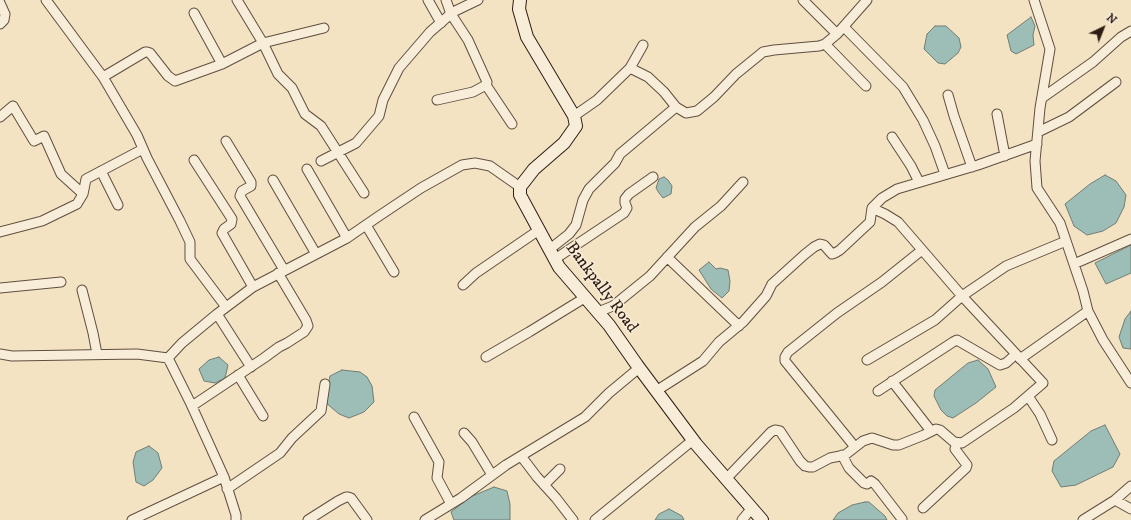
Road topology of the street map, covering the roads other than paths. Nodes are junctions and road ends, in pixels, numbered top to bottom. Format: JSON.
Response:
{"nodes":[{"id":1,"x":46,"y":0,"type":"edge"},
{"id":2,"x":237,"y":0,"type":"edge"},
{"id":3,"x":428,"y":0,"type":"edge"},
{"id":4,"x":446,"y":0,"type":"edge"},
{"id":5,"x":478,"y":0,"type":"edge"},
{"id":6,"x":520,"y":0,"type":"edge"},
{"id":7,"x":803,"y":0,"type":"edge"},
{"id":8,"x":867,"y":0,"type":"edge"},
{"id":9,"x":1034,"y":0,"type":"edge"},
{"id":10,"x":0,"y":3,"type":"edge"},
{"id":11,"x":194,"y":14,"type":"dead end"},
{"id":12,"x":451,"y":14,"type":"junction"},
{"id":13,"x":441,"y":23,"type":"junction"},
{"id":14,"x":0,"y":24,"type":"edge"},
{"id":15,"x":324,"y":28,"type":"dead end"},
{"id":16,"x":840,"y":31,"type":"junction"},
{"id":17,"x":1131,"y":31,"type":"edge"},
{"id":18,"x":263,"y":43,"type":"junction"},
{"id":19,"x":825,"y":44,"type":"junction"},
{"id":20,"x":643,"y":45,"type":"dead end"},
{"id":21,"x":222,"y":64,"type":"junction"},
{"id":22,"x":630,"y":68,"type":"junction"},
{"id":23,"x":103,"y":77,"type":"junction"},
{"id":24,"x":1116,"y":82,"type":"dead end"},
{"id":25,"x":486,"y":85,"type":"junction"},
{"id":26,"x":866,"y":86,"type":"dead end"},
{"id":27,"x":948,"y":95,"type":"dead end"},
{"id":28,"x":1042,"y":98,"type":"junction"},
{"id":29,"x":437,"y":100,"type":"dead end"},
{"id":30,"x":676,"y":107,"type":"junction"},
{"id":31,"x":997,"y":114,"type":"dead end"},
{"id":32,"x":574,"y":116,"type":"junction"},
{"id":33,"x":0,"y":117,"type":"edge"},
{"id":34,"x":512,"y":124,"type":"dead end"},
{"id":35,"x":1038,"y":132,"type":"junction"},
{"id":36,"x":892,"y":137,"type":"dead end"},
{"id":37,"x":226,"y":141,"type":"dead end"},
{"id":38,"x":1036,"y":144,"type":"junction"},
{"id":39,"x":142,"y":150,"type":"junction"},
{"id":40,"x":338,"y":152,"type":"junction"},
{"id":41,"x":1005,"y":156,"type":"junction"},
{"id":42,"x":194,"y":160,"type":"dead end"},
{"id":43,"x":321,"y":160,"type":"dead end"},
{"id":44,"x":972,"y":167,"type":"junction"},
{"id":45,"x":307,"y":169,"type":"dead end"},
{"id":46,"x":101,"y":171,"type":"junction"},
{"id":47,"x":945,"y":174,"type":"junction"},
{"id":48,"x":653,"y":177,"type":"dead end"},
{"id":49,"x":273,"y":180,"type":"dead end"},
{"id":50,"x":743,"y":182,"type":"dead end"},
{"id":51,"x":919,"y":182,"type":"junction"},
{"id":52,"x":520,"y":187,"type":"junction"},
{"id":53,"x":364,"y":193,"type":"dead end"},
{"id":54,"x":83,"y":194,"type":"junction"},
{"id":55,"x":118,"y":205,"type":"dead end"},
{"id":56,"x":872,"y":208,"type":"junction"},
{"id":57,"x":366,"y":225,"type":"junction"},
{"id":58,"x":539,"y":230,"type":"junction"},
{"id":59,"x":0,"y":232,"type":"edge"},
{"id":60,"x":347,"y":238,"type":"junction"},
{"id":61,"x":1131,"y":239,"type":"edge"},
{"id":62,"x":1066,"y":241,"type":"junction"},
{"id":63,"x":922,"y":250,"type":"junction"},
{"id":64,"x":316,"y":254,"type":"junction"},
{"id":65,"x":552,"y":254,"type":"junction"},
{"id":66,"x":667,"y":256,"type":"junction"},
{"id":67,"x":1074,"y":264,"type":"junction"},
{"id":68,"x":281,"y":272,"type":"junction"},
{"id":69,"x":394,"y":272,"type":"dead end"},
{"id":70,"x":61,"y":282,"type":"dead end"},
{"id":71,"x":463,"y":285,"type":"dead end"},
{"id":72,"x":253,"y":287,"type":"junction"},
{"id":73,"x":0,"y":288,"type":"edge"},
{"id":74,"x":82,"y":290,"type":"dead end"},
{"id":75,"x":962,"y":296,"type":"junction"},
{"id":76,"x":586,"y":297,"type":"junction"},
{"id":77,"x":226,"y":307,"type":"junction"},
{"id":78,"x":1088,"y":311,"type":"junction"},
{"id":79,"x":598,"y":312,"type":"junction"},
{"id":80,"x":217,"y":314,"type":"junction"},
{"id":81,"x":739,"y":326,"type":"junction"},
{"id":82,"x":0,"y":354,"type":"edge"},
{"id":83,"x":97,"y":354,"type":"junction"},
{"id":84,"x":1018,"y":356,"type":"junction"},
{"id":85,"x":486,"y":357,"type":"dead end"},
{"id":86,"x":168,"y":358,"type":"junction"},
{"id":87,"x":867,"y":360,"type":"dead end"},
{"id":88,"x":251,"y":367,"type":"junction"},
{"id":89,"x":640,"y":368,"type":"junction"},
{"id":90,"x":238,"y":375,"type":"junction"},
{"id":91,"x":892,"y":381,"type":"junction"},
{"id":92,"x":1131,"y":383,"type":"edge"},
{"id":93,"x":325,"y":384,"type":"dead end"},
{"id":94,"x":656,"y":391,"type":"junction"},
{"id":95,"x":878,"y":391,"type":"dead end"},
{"id":96,"x":1028,"y":396,"type":"junction"},
{"id":97,"x":192,"y":406,"type":"junction"},
{"id":98,"x":263,"y":416,"type":"dead end"},
{"id":99,"x":414,"y":417,"type":"dead end"},
{"id":100,"x":931,"y":432,"type":"junction"},
{"id":101,"x":464,"y":433,"type":"dead end"},
{"id":102,"x":694,"y":440,"type":"junction"},
{"id":103,"x":1052,"y":440,"type":"dead end"},
{"id":104,"x":957,"y":443,"type":"junction"},
{"id":105,"x":855,"y":447,"type":"junction"},
{"id":106,"x":842,"y":455,"type":"junction"},
{"id":107,"x":521,"y":456,"type":"junction"},
{"id":108,"x":560,"y":469,"type":"dead end"},
{"id":109,"x":492,"y":475,"type":"junction"},
{"id":110,"x":224,"y":477,"type":"junction"},
{"id":111,"x":726,"y":479,"type":"junction"},
{"id":112,"x":544,"y":485,"type":"junction"},
{"id":113,"x":1131,"y":486,"type":"edge"},
{"id":114,"x":227,"y":489,"type":"junction"},
{"id":115,"x":1114,"y":500,"type":"junction"},
{"id":116,"x":451,"y":504,"type":"junction"},
{"id":117,"x":752,"y":508,"type":"junction"},
{"id":118,"x":923,"y":508,"type":"dead end"},
{"id":119,"x":1131,"y":509,"type":"edge"},
{"id":120,"x":132,"y":520,"type":"edge"},
{"id":121,"x":236,"y":520,"type":"edge"},
{"id":122,"x":308,"y":520,"type":"edge"},
{"id":123,"x":367,"y":520,"type":"edge"},
{"id":124,"x":425,"y":520,"type":"edge"},
{"id":125,"x":573,"y":520,"type":"edge"},
{"id":126,"x":595,"y":520,"type":"edge"},
{"id":127,"x":742,"y":520,"type":"edge"},
{"id":128,"x":762,"y":520,"type":"edge"},
{"id":129,"x":902,"y":520,"type":"edge"},
{"id":130,"x":1085,"y":520,"type":"edge"}],
"edges":[{"from":1,"to":23,"type":"street"},
{"from":2,"to":18,"type":"street"},
{"from":3,"to":13,"type":"street"},
{"from":4,"to":12,"type":"street"},
{"from":5,"to":12,"type":"street"},
{"from":6,"to":32,"type":"street"},
{"from":7,"to":16,"type":"street"},
{"from":8,"to":16,"type":"street"},
{"from":9,"to":28,"type":"street"},
{"from":10,"to":14,"type":"street"},
{"from":11,"to":21,"type":"street"},
{"from":12,"to":13,"type":"street"},
{"from":12,"to":25,"type":"street"},
{"from":13,"to":40,"type":"street"},
{"from":15,"to":18,"type":"street"},
{"from":16,"to":19,"type":"street"},
{"from":16,"to":47,"type":"street"},
{"from":17,"to":28,"type":"street"},
{"from":18,"to":21,"type":"street"},
{"from":18,"to":40,"type":"street"},
{"from":19,"to":26,"type":"street"},
{"from":19,"to":30,"type":"street"},
{"from":20,"to":22,"type":"street"},
{"from":21,"to":23,"type":"street"},
{"from":22,"to":30,"type":"street"},
{"from":22,"to":32,"type":"street"},
{"from":23,"to":39,"type":"street"},
{"from":24,"to":35,"type":"street"},
{"from":25,"to":29,"type":"street"},
{"from":25,"to":34,"type":"street"},
{"from":27,"to":44,"type":"street"},
{"from":28,"to":35,"type":"street"},
{"from":30,"to":65,"type":"street"},
{"from":31,"to":41,"type":"street"},
{"from":32,"to":52,"type":"street"},
{"from":33,"to":54,"type":"street"},
{"from":35,"to":38,"type":"street"},
{"from":36,"to":51,"type":"street"},
{"from":37,"to":68,"type":"street"},
{"from":38,"to":41,"type":"street"},
{"from":38,"to":62,"type":"street"},
{"from":39,"to":46,"type":"street"},
{"from":39,"to":77,"type":"street"},
{"from":40,"to":43,"type":"street"},
{"from":40,"to":53,"type":"street"},
{"from":41,"to":44,"type":"street"},
{"from":42,"to":72,"type":"street"},
{"from":44,"to":47,"type":"street"},
{"from":45,"to":60,"type":"street"},
{"from":46,"to":54,"type":"street"},
{"from":46,"to":55,"type":"street"},
{"from":47,"to":51,"type":"street"},
{"from":48,"to":65,"type":"street"},
{"from":49,"to":64,"type":"street"},
{"from":50,"to":66,"type":"street"},
{"from":51,"to":56,"type":"street"},
{"from":52,"to":57,"type":"street"},
{"from":52,"to":58,"type":"street","name":"Bankpally Road"},
{"from":54,"to":59,"type":"street"},
{"from":56,"to":63,"type":"street"},
{"from":56,"to":81,"type":"street"},
{"from":57,"to":60,"type":"street"},
{"from":57,"to":69,"type":"street"},
{"from":58,"to":65,"type":"street","name":"Bankpally Road"},
{"from":58,"to":71,"type":"street"},
{"from":60,"to":64,"type":"street"},
{"from":61,"to":67,"type":"street"},
{"from":62,"to":67,"type":"street"},
{"from":62,"to":75,"type":"street"},
{"from":63,"to":75,"type":"street"},
{"from":63,"to":105,"type":"street"},
{"from":64,"to":68,"type":"street"},
{"from":65,"to":76,"type":"street","name":"Bankpally Road"},
{"from":66,"to":79,"type":"street"},
{"from":66,"to":81,"type":"street"},
{"from":67,"to":78,"type":"street"},
{"from":68,"to":72,"type":"street"},
{"from":68,"to":88,"type":"street"},
{"from":70,"to":73,"type":"street"},
{"from":72,"to":77,"type":"street"},
{"from":74,"to":83,"type":"street"},
{"from":75,"to":84,"type":"street"},
{"from":75,"to":87,"type":"street"},
{"from":76,"to":79,"type":"street","name":"Bankpally Road"},
{"from":76,"to":85,"type":"street"},
{"from":77,"to":80,"type":"street"},
{"from":78,"to":84,"type":"street"},
{"from":78,"to":92,"type":"street"},
{"from":79,"to":89,"type":"street","name":"Bankpally Road"},
{"from":80,"to":86,"type":"street"},
{"from":80,"to":88,"type":"street"},
{"from":81,"to":94,"type":"street"},
{"from":82,"to":83,"type":"street"},
{"from":83,"to":86,"type":"street"},
{"from":84,"to":91,"type":"street"},
{"from":84,"to":96,"type":"street"},
{"from":86,"to":97,"type":"street"},
{"from":88,"to":90,"type":"street"},
{"from":89,"to":94,"type":"street","name":"Bankpally Road"},
{"from":89,"to":107,"type":"street"},
{"from":90,"to":97,"type":"street"},
{"from":90,"to":98,"type":"street"},
{"from":91,"to":95,"type":"street"},
{"from":91,"to":100,"type":"street"},
{"from":93,"to":114,"type":"street"},
{"from":94,"to":102,"type":"street","name":"Bankpally Road"},
{"from":96,"to":103,"type":"street"},
{"from":96,"to":104,"type":"street"},
{"from":97,"to":110,"type":"street"},
{"from":99,"to":116,"type":"street"},
{"from":100,"to":104,"type":"street"},
{"from":100,"to":105,"type":"street"},
{"from":101,"to":109,"type":"street"},
{"from":102,"to":111,"type":"street","name":"Bankpally Road"},
{"from":102,"to":126,"type":"street"},
{"from":104,"to":118,"type":"street"},
{"from":105,"to":106,"type":"street"},
{"from":106,"to":111,"type":"street"},
{"from":106,"to":129,"type":"street"},
{"from":107,"to":109,"type":"street"},
{"from":107,"to":112,"type":"street"},
{"from":108,"to":112,"type":"street"},
{"from":109,"to":116,"type":"street"},
{"from":110,"to":114,"type":"street"},
{"from":110,"to":120,"type":"street"},
{"from":111,"to":117,"type":"street","name":"Bankpally Road"},
{"from":112,"to":125,"type":"street"},
{"from":113,"to":115,"type":"street"},
{"from":114,"to":121,"type":"street"},
{"from":115,"to":119,"type":"street"},
{"from":115,"to":130,"type":"street"},
{"from":116,"to":124,"type":"street"},
{"from":117,"to":127,"type":"street"},
{"from":117,"to":128,"type":"street","name":"Bankpally Road"},
{"from":122,"to":123,"type":"street"}]}
